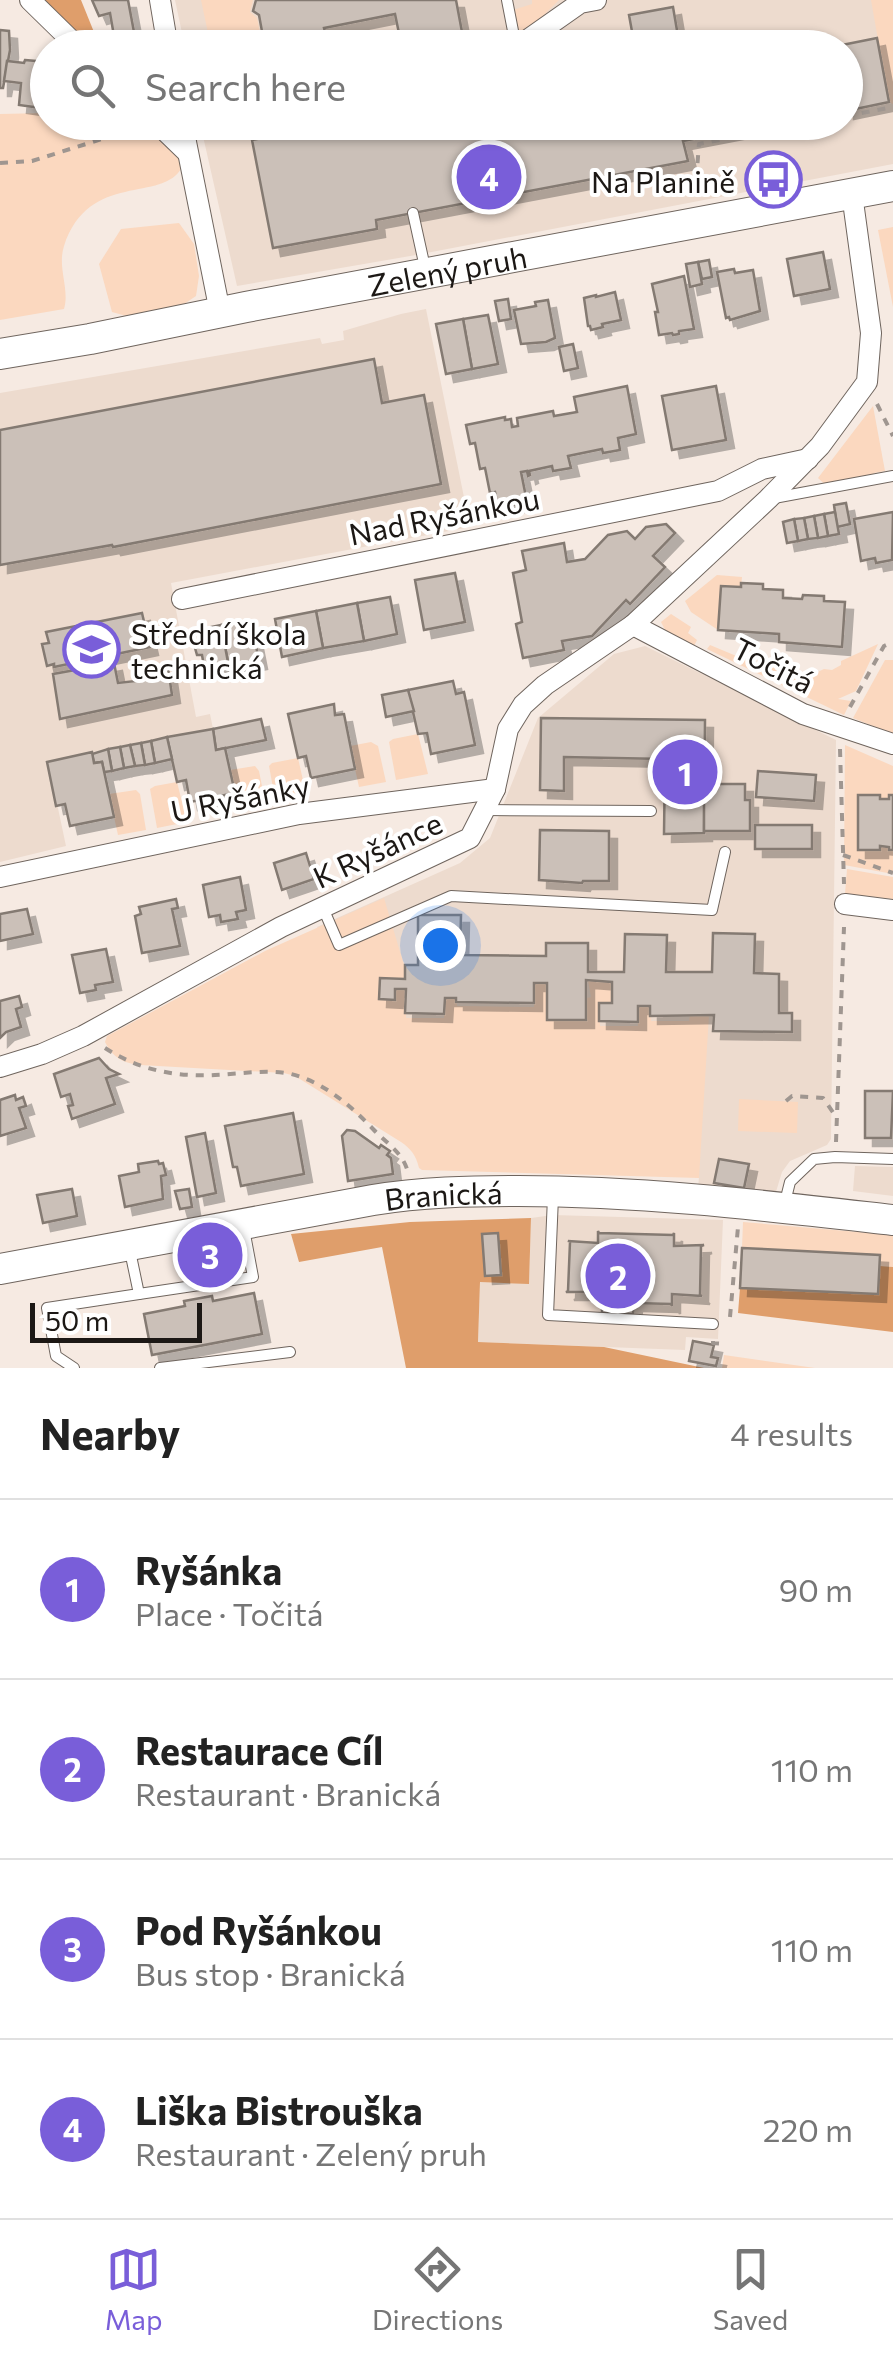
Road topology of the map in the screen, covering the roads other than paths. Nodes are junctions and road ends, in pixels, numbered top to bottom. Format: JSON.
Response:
{"nodes":[{"id":1,"x":30,"y":0,"type":"edge"},
{"id":2,"x":160,"y":0,"type":"edge"},
{"id":3,"x":507,"y":0,"type":"edge"},
{"id":4,"x":596,"y":0,"type":"edge"},
{"id":5,"x":60,"y":30,"type":"edge"},
{"id":6,"x":165,"y":30,"type":"edge"},
{"id":7,"x":513,"y":30,"type":"edge"},
{"id":8,"x":540,"y":30,"type":"edge"},
{"id":9,"x":174,"y":140,"type":"edge"},
{"id":10,"x":186,"y":140,"type":"edge"},
{"id":11,"x":188,"y":153,"type":"junction"},
{"id":12,"x":893,"y":186,"type":"edge"},
{"id":13,"x":852,"y":194,"type":"junction"},
{"id":14,"x":413,"y":213,"type":"dead end"},
{"id":15,"x":426,"y":273,"type":"junction"},
{"id":16,"x":220,"y":312,"type":"junction"},
{"id":17,"x":0,"y":354,"type":"edge"},
{"id":18,"x":810,"y":458,"type":"junction"},
{"id":19,"x":893,"y":476,"type":"edge"},
{"id":20,"x":718,"y":491,"type":"junction"},
{"id":21,"x":761,"y":506,"type":"junction"},
{"id":22,"x":182,"y":598,"type":"dead end"},
{"id":23,"x":634,"y":625,"type":"junction"},
{"id":24,"x":893,"y":744,"type":"edge"},
{"id":25,"x":494,"y":789,"type":"junction"},
{"id":26,"x":484,"y":810,"type":"junction"},
{"id":27,"x":652,"y":811,"type":"dead end"},
{"id":28,"x":725,"y":852,"type":"dead end"},
{"id":29,"x":0,"y":877,"type":"edge"},
{"id":30,"x":845,"y":904,"type":"road end"},
{"id":31,"x":323,"y":908,"type":"junction"},
{"id":32,"x":893,"y":910,"type":"edge"},
{"id":33,"x":0,"y":1067,"type":"edge"},
{"id":34,"x":893,"y":1159,"type":"edge"},
{"id":35,"x":552,"y":1191,"type":"junction"},
{"id":36,"x":784,"y":1207,"type":"junction"},
{"id":37,"x":893,"y":1220,"type":"edge"},
{"id":38,"x":243,"y":1223,"type":"junction"},
{"id":39,"x":129,"y":1245,"type":"junction"},
{"id":40,"x":0,"y":1269,"type":"edge"},
{"id":41,"x":139,"y":1294,"type":"junction"},
{"id":42,"x":713,"y":1324,"type":"dead end"},
{"id":43,"x":290,"y":1352,"type":"dead end"},
{"id":44,"x":74,"y":1368,"type":"edge"},
{"id":45,"x":160,"y":1368,"type":"edge"}],
"edges":[{"from":1,"to":5,"type":"street"},
{"from":2,"to":6,"type":"street"},
{"from":3,"to":7,"type":"lane"},
{"from":4,"to":8,"type":"street"},
{"from":9,"to":11,"type":"street"},
{"from":10,"to":11,"type":"street"},
{"from":11,"to":16,"type":"street"},
{"from":12,"to":13,"type":"street","name":"Zelený pruh"},
{"from":13,"to":15,"type":"street","name":"Zelený pruh"},
{"from":13,"to":18,"type":"street","name":"K Ryšánce"},
{"from":14,"to":15,"type":"lane"},
{"from":15,"to":16,"type":"street","name":"Zelený pruh"},
{"from":16,"to":17,"type":"street","name":"Zelený pruh"},
{"from":18,"to":20,"type":"street","name":"Nad Ryšánkou"},
{"from":18,"to":21,"type":"street","name":"K Ryšánce"},
{"from":19,"to":21,"type":"lane"},
{"from":20,"to":21,"type":"street"},
{"from":20,"to":22,"type":"street","name":"Nad Ryšánkou"},
{"from":21,"to":23,"type":"street","name":"K Ryšánce"},
{"from":23,"to":24,"type":"street","name":"Točitá"},
{"from":23,"to":25,"type":"street","name":"K Ryšánce"},
{"from":25,"to":26,"type":"street","name":"K Ryšánce"},
{"from":25,"to":29,"type":"street","name":"U Ryšánky"},
{"from":26,"to":27,"type":"lane"},
{"from":26,"to":31,"type":"street","name":"K Ryšánce"},
{"from":28,"to":31,"type":"lane"},
{"from":30,"to":32,"type":"street"},
{"from":31,"to":33,"type":"street","name":"K Ryšánce"},
{"from":34,"to":36,"type":"lane"},
{"from":35,"to":36,"type":"street","name":"Branická"},
{"from":35,"to":38,"type":"street","name":"Branická"},
{"from":35,"to":42,"type":"lane"},
{"from":36,"to":37,"type":"street","name":"Branická"},
{"from":38,"to":39,"type":"street","name":"Branická"},
{"from":38,"to":41,"type":"lane"},
{"from":39,"to":40,"type":"street","name":"Branická"},
{"from":39,"to":41,"type":"lane"},
{"from":41,"to":44,"type":"lane"},
{"from":43,"to":45,"type":"lane"}]}
